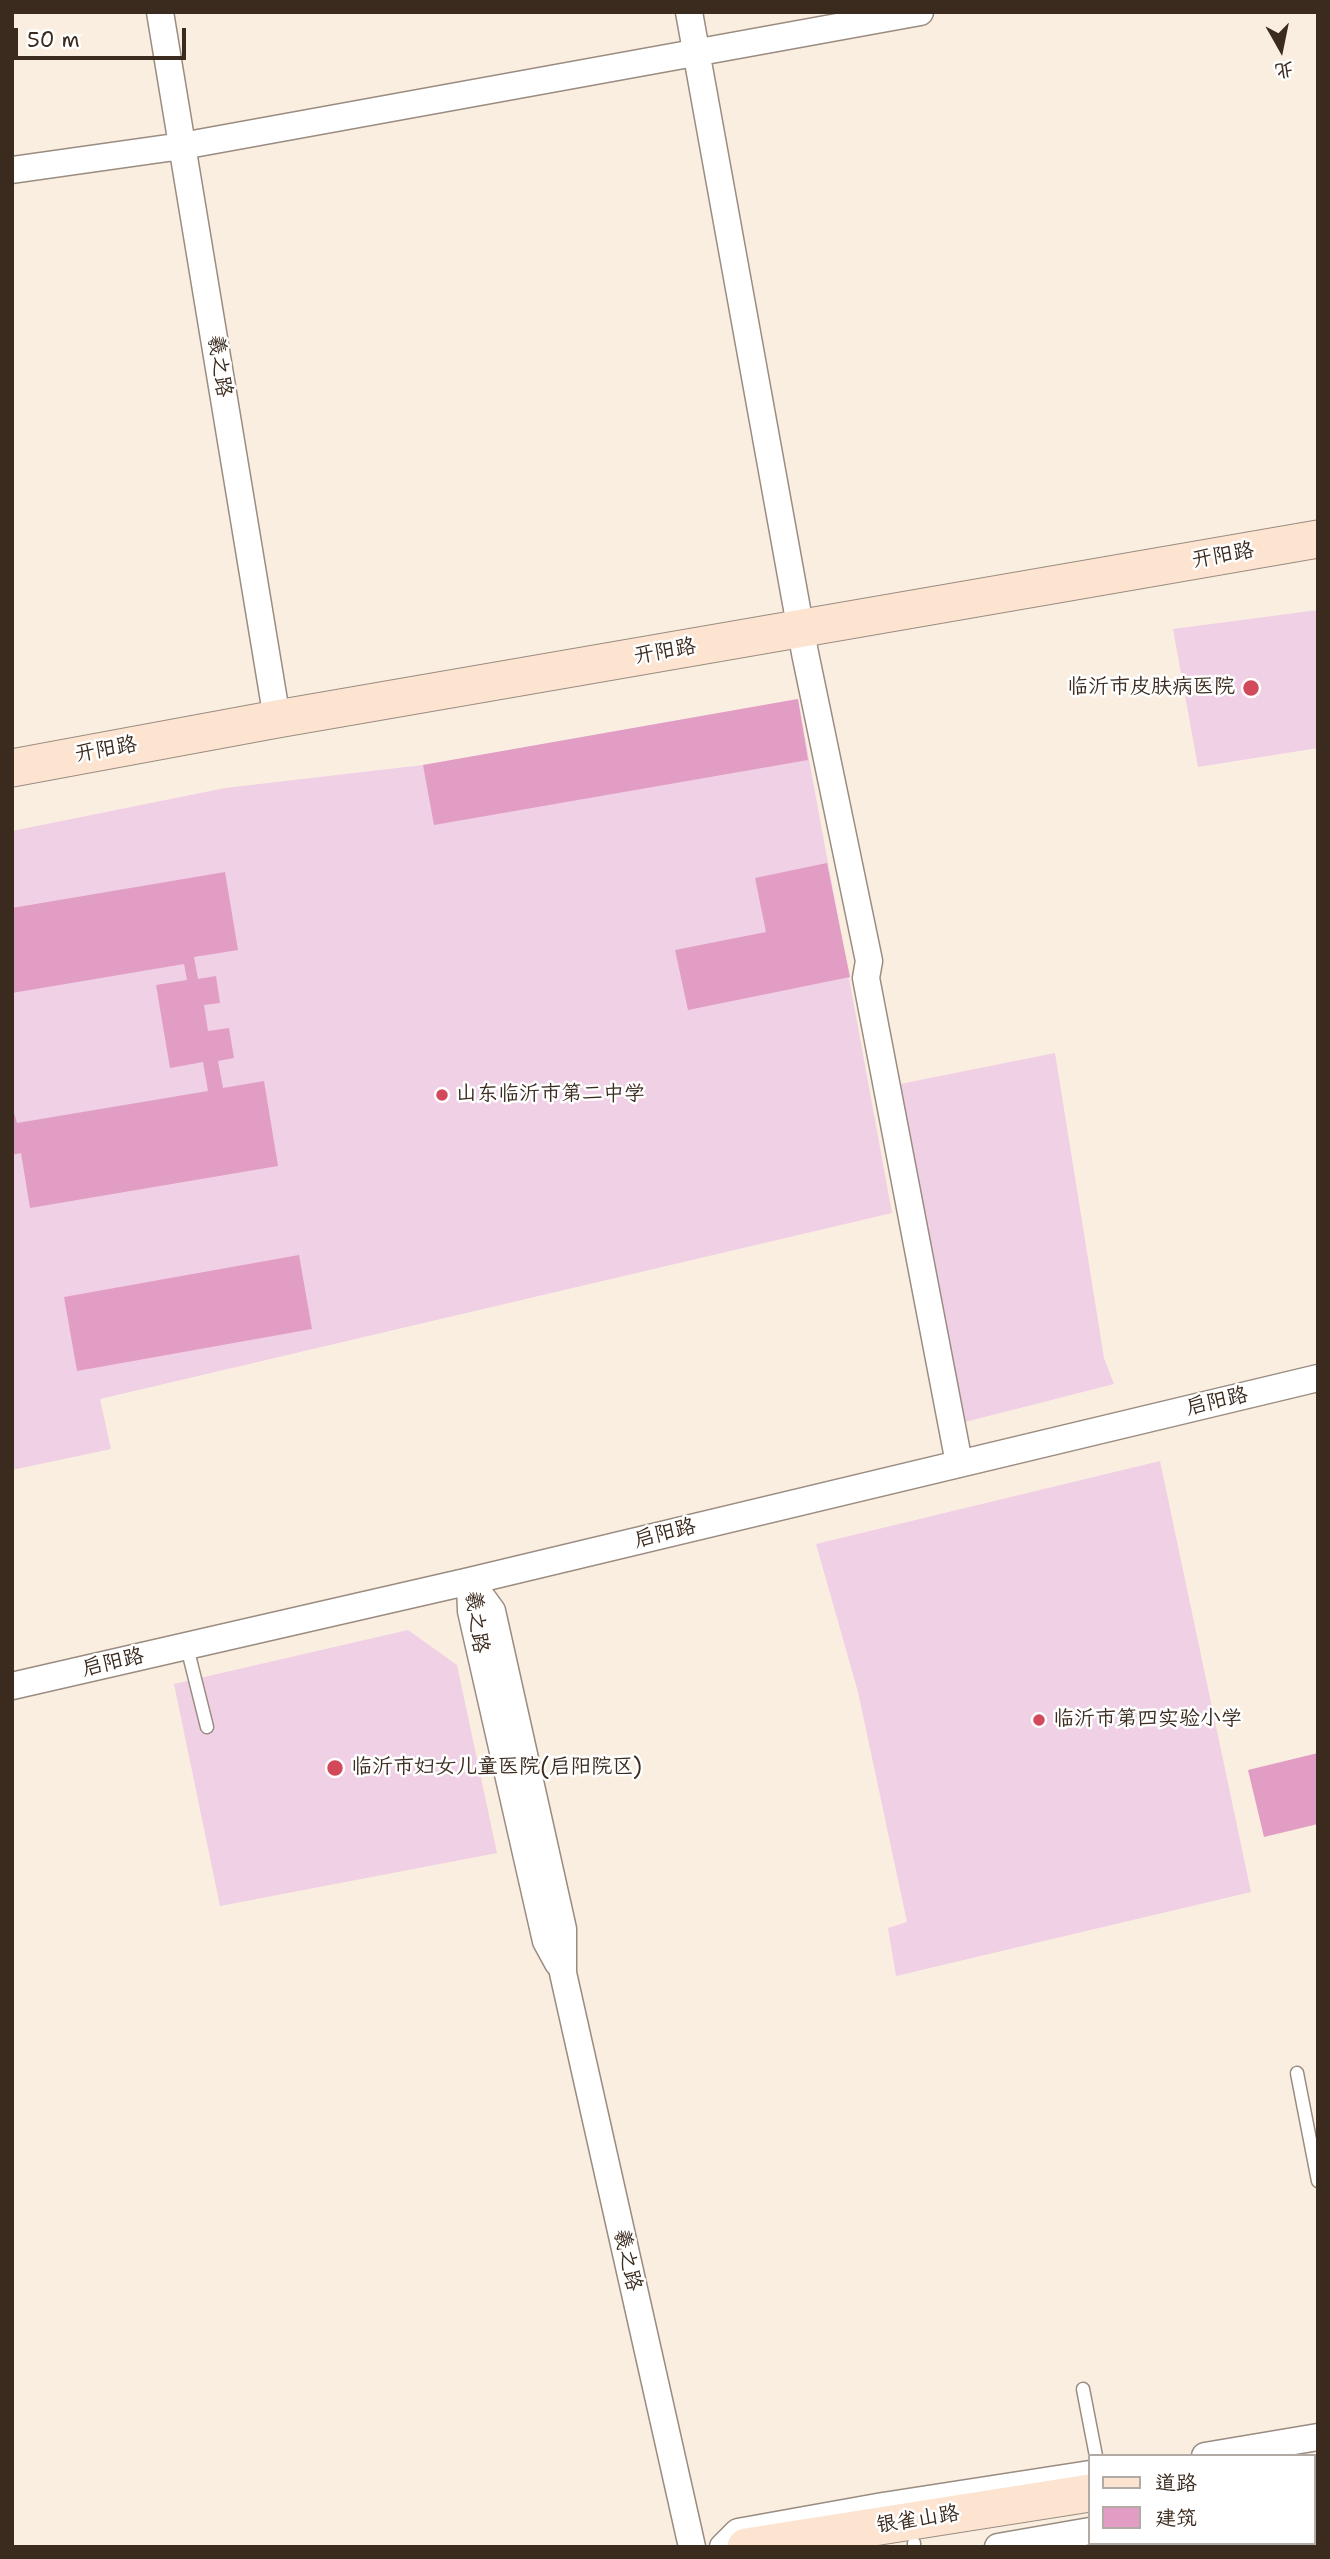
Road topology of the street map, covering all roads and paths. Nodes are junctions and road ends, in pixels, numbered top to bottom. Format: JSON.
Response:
{"nodes":[{"id":1,"x":160,"y":12,"type":"edge"},
{"id":2,"x":689,"y":12,"type":"edge"},
{"id":3,"x":919,"y":12,"type":"edge"},
{"id":4,"x":696,"y":52,"type":"junction"},
{"id":5,"x":182,"y":146,"type":"junction"},
{"id":6,"x":12,"y":170,"type":"edge"},
{"id":7,"x":1318,"y":539,"type":"edge"},
{"id":8,"x":801,"y":628,"type":"junction"},
{"id":9,"x":277,"y":719,"type":"junction"},
{"id":10,"x":12,"y":768,"type":"edge"},
{"id":11,"x":1318,"y":1378,"type":"edge"},
{"id":12,"x":959,"y":1463,"type":"junction"},
{"id":13,"x":470,"y":1581,"type":"junction"},
{"id":14,"x":180,"y":1652,"type":"junction"},
{"id":15,"x":12,"y":1686,"type":"edge"},
{"id":16,"x":207,"y":1727,"type":"dead end"},
{"id":17,"x":1297,"y":2073,"type":"dead end"},
{"id":18,"x":1318,"y":2181,"type":"edge"},
{"id":19,"x":1083,"y":2389,"type":"dead end"},
{"id":20,"x":1318,"y":2438,"type":"edge"},
{"id":21,"x":1096,"y":2454,"type":"edge"},
{"id":22,"x":1218,"y":2454,"type":"edge"},
{"id":23,"x":1088,"y":2474,"type":"edge"},
{"id":24,"x":1088,"y":2493,"type":"edge"},
{"id":25,"x":1088,"y":2512,"type":"edge"},
{"id":26,"x":1088,"y":2531,"type":"edge"},
{"id":27,"x":906,"y":2545,"type":"edge"},
{"id":28,"x":692,"y":2547,"type":"edge"},
{"id":29,"x":723,"y":2547,"type":"edge"},
{"id":30,"x":746,"y":2547,"type":"edge"},
{"id":31,"x":998,"y":2547,"type":"edge"}],
"edges":[{"from":1,"to":5,"type":"street","name":"羲之路"},
{"from":2,"to":4,"type":"street"},
{"from":3,"to":4,"type":"street"},
{"from":4,"to":5,"type":"street"},
{"from":4,"to":8,"type":"street"},
{"from":5,"to":6,"type":"street"},
{"from":5,"to":9,"type":"street","name":"羲之路"},
{"from":7,"to":8,"type":"street","name":"开阳路"},
{"from":8,"to":9,"type":"street","name":"开阳路"},
{"from":8,"to":12,"type":"street"},
{"from":9,"to":10,"type":"street","name":"开阳路"},
{"from":11,"to":12,"type":"street","name":"启阳路"},
{"from":12,"to":13,"type":"street","name":"启阳路"},
{"from":13,"to":14,"type":"street","name":"启阳路"},
{"from":13,"to":28,"type":"street","name":"羲之路"},
{"from":14,"to":15,"type":"street","name":"启阳路"},
{"from":14,"to":16,"type":"lane"},
{"from":17,"to":18,"type":"lane"},
{"from":19,"to":21,"type":"lane"},
{"from":20,"to":22,"type":"street"},
{"from":23,"to":29,"type":"street"},
{"from":24,"to":30,"type":"street","name":"银雀山路"},
{"from":25,"to":27,"type":"street","name":"银雀山路"},
{"from":26,"to":31,"type":"street"}]}
